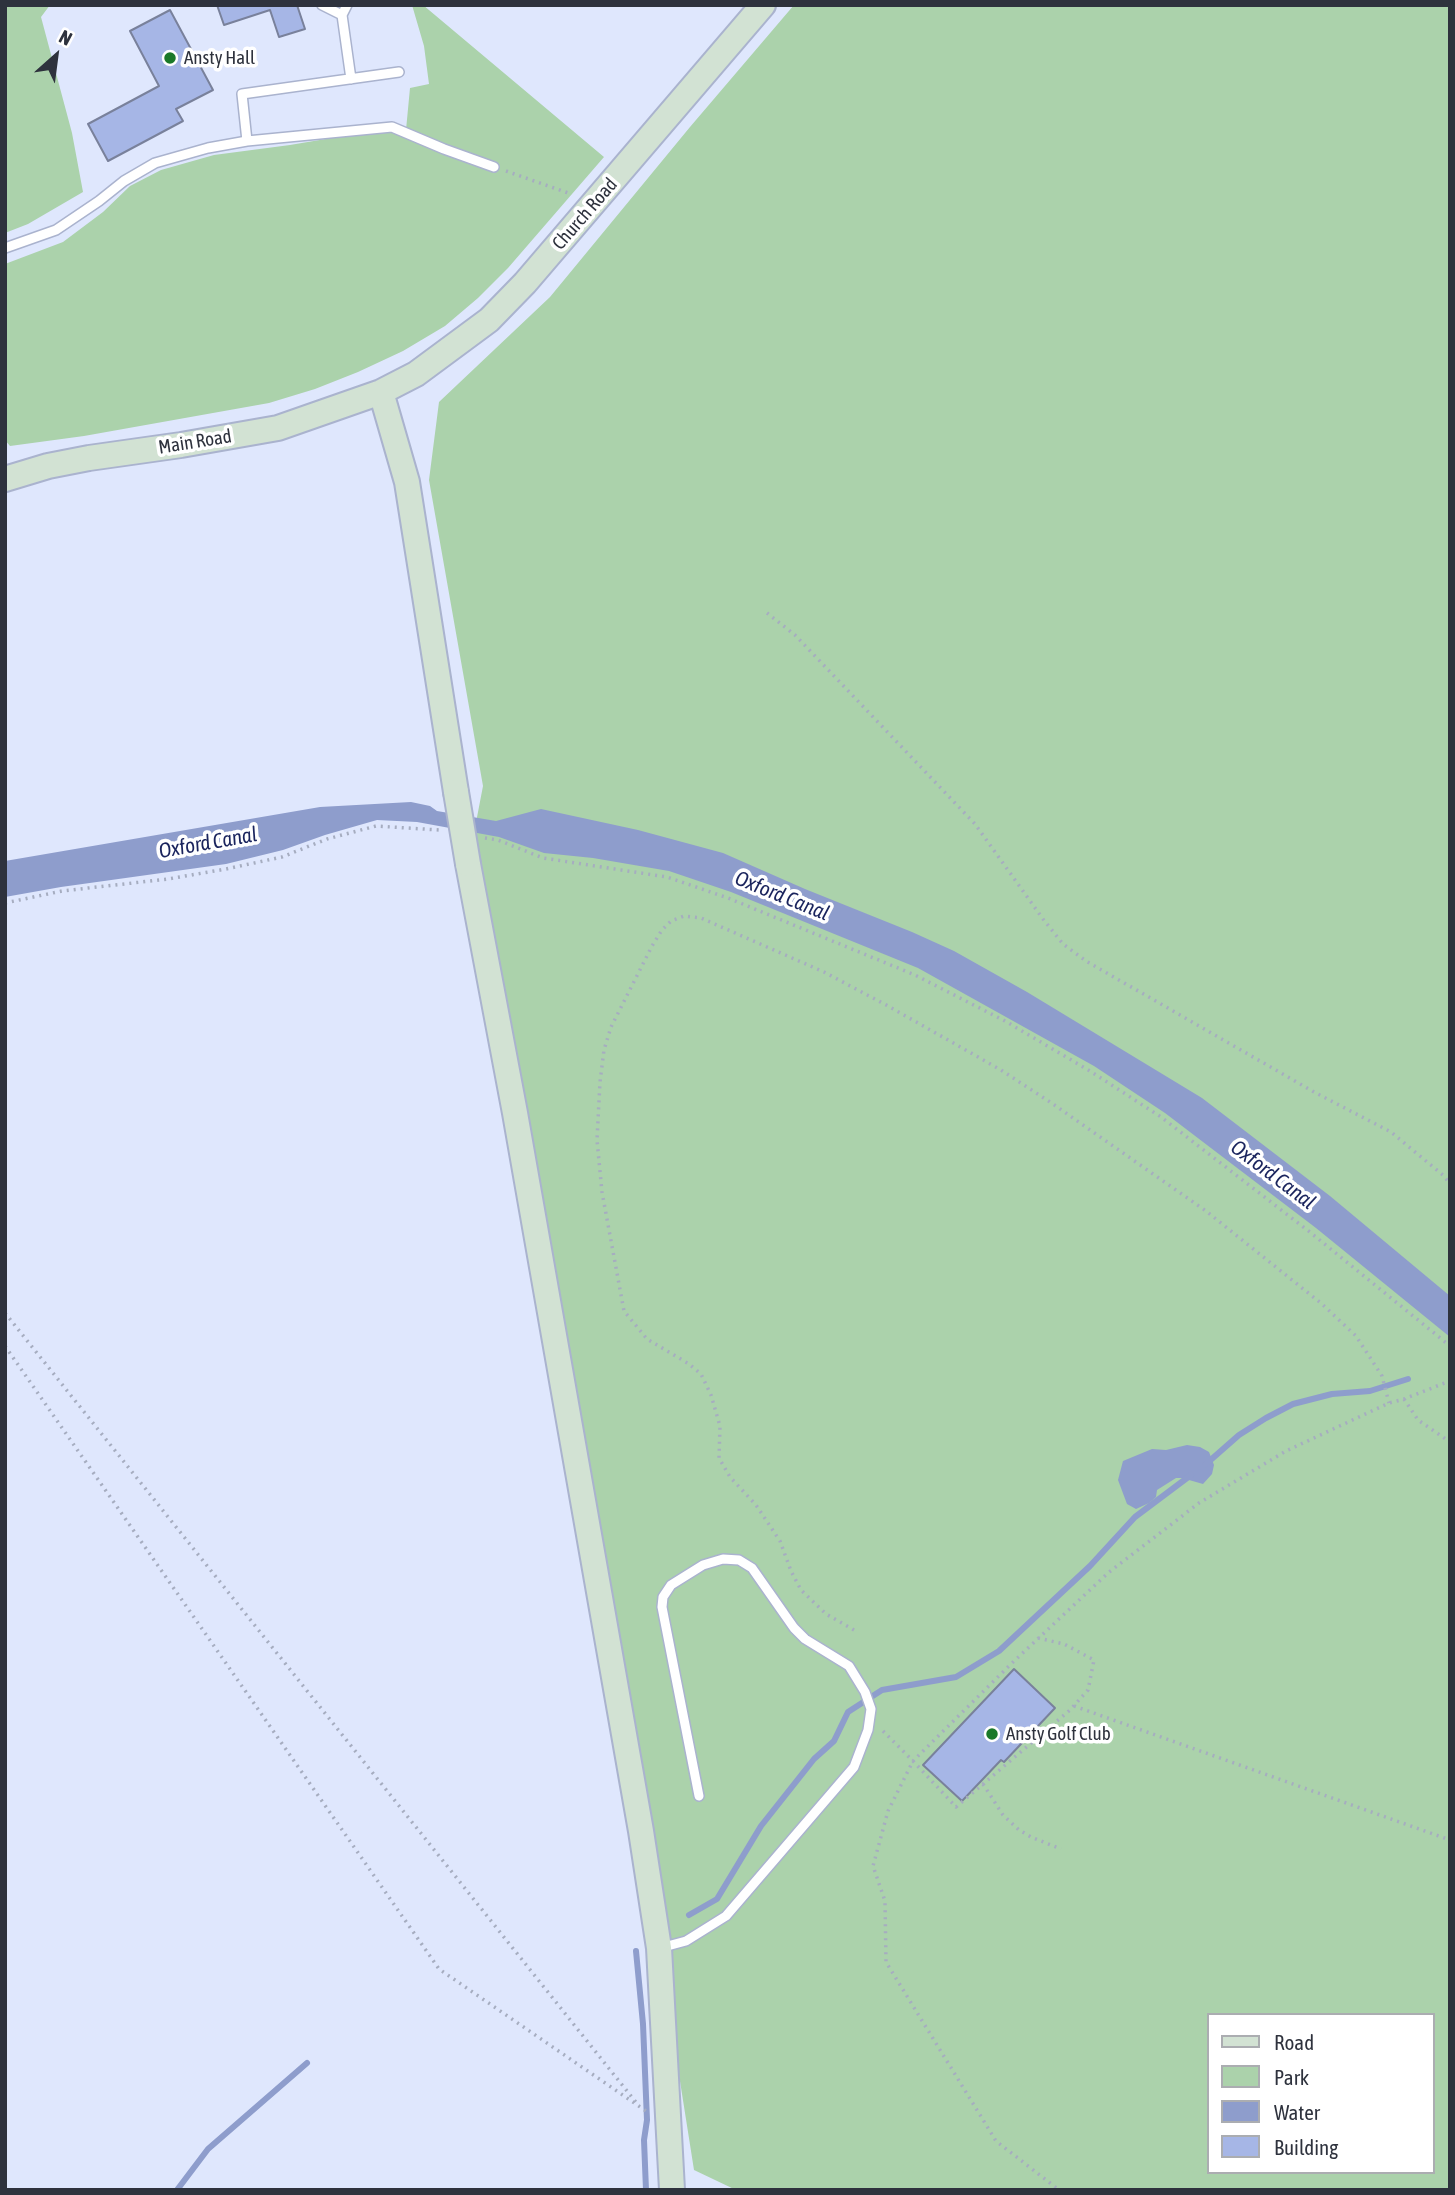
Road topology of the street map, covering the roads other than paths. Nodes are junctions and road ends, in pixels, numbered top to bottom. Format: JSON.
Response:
{"nodes":[{"id":1,"x":321,"y":5,"type":"edge"},
{"id":2,"x":347,"y":5,"type":"edge"},
{"id":3,"x":763,"y":5,"type":"edge"},
{"id":4,"x":342,"y":15,"type":"junction"},
{"id":5,"x":399,"y":72,"type":"dead end"},
{"id":6,"x":351,"y":79,"type":"junction"},
{"id":7,"x":247,"y":141,"type":"junction"},
{"id":8,"x":494,"y":167,"type":"road end"},
{"id":9,"x":5,"y":248,"type":"edge"},
{"id":10,"x":381,"y":392,"type":"junction"},
{"id":11,"x":6,"y":478,"type":"edge"},
{"id":12,"x":699,"y":1796,"type":"dead end"},
{"id":13,"x":659,"y":1948,"type":"junction"},
{"id":14,"x":672,"y":2190,"type":"edge"}],
"edges":[{"from":1,"to":4,"type":"lane"},
{"from":2,"to":4,"type":"lane"},
{"from":3,"to":10,"type":"main road","name":"Church Road"},
{"from":4,"to":6,"type":"lane"},
{"from":5,"to":6,"type":"lane"},
{"from":6,"to":7,"type":"lane"},
{"from":7,"to":8,"type":"lane"},
{"from":7,"to":9,"type":"lane"},
{"from":10,"to":11,"type":"main road","name":"Main Road"},
{"from":10,"to":13,"type":"main road","bridge":true},
{"from":12,"to":13,"type":"lane"},
{"from":13,"to":14,"type":"main road"}]}
